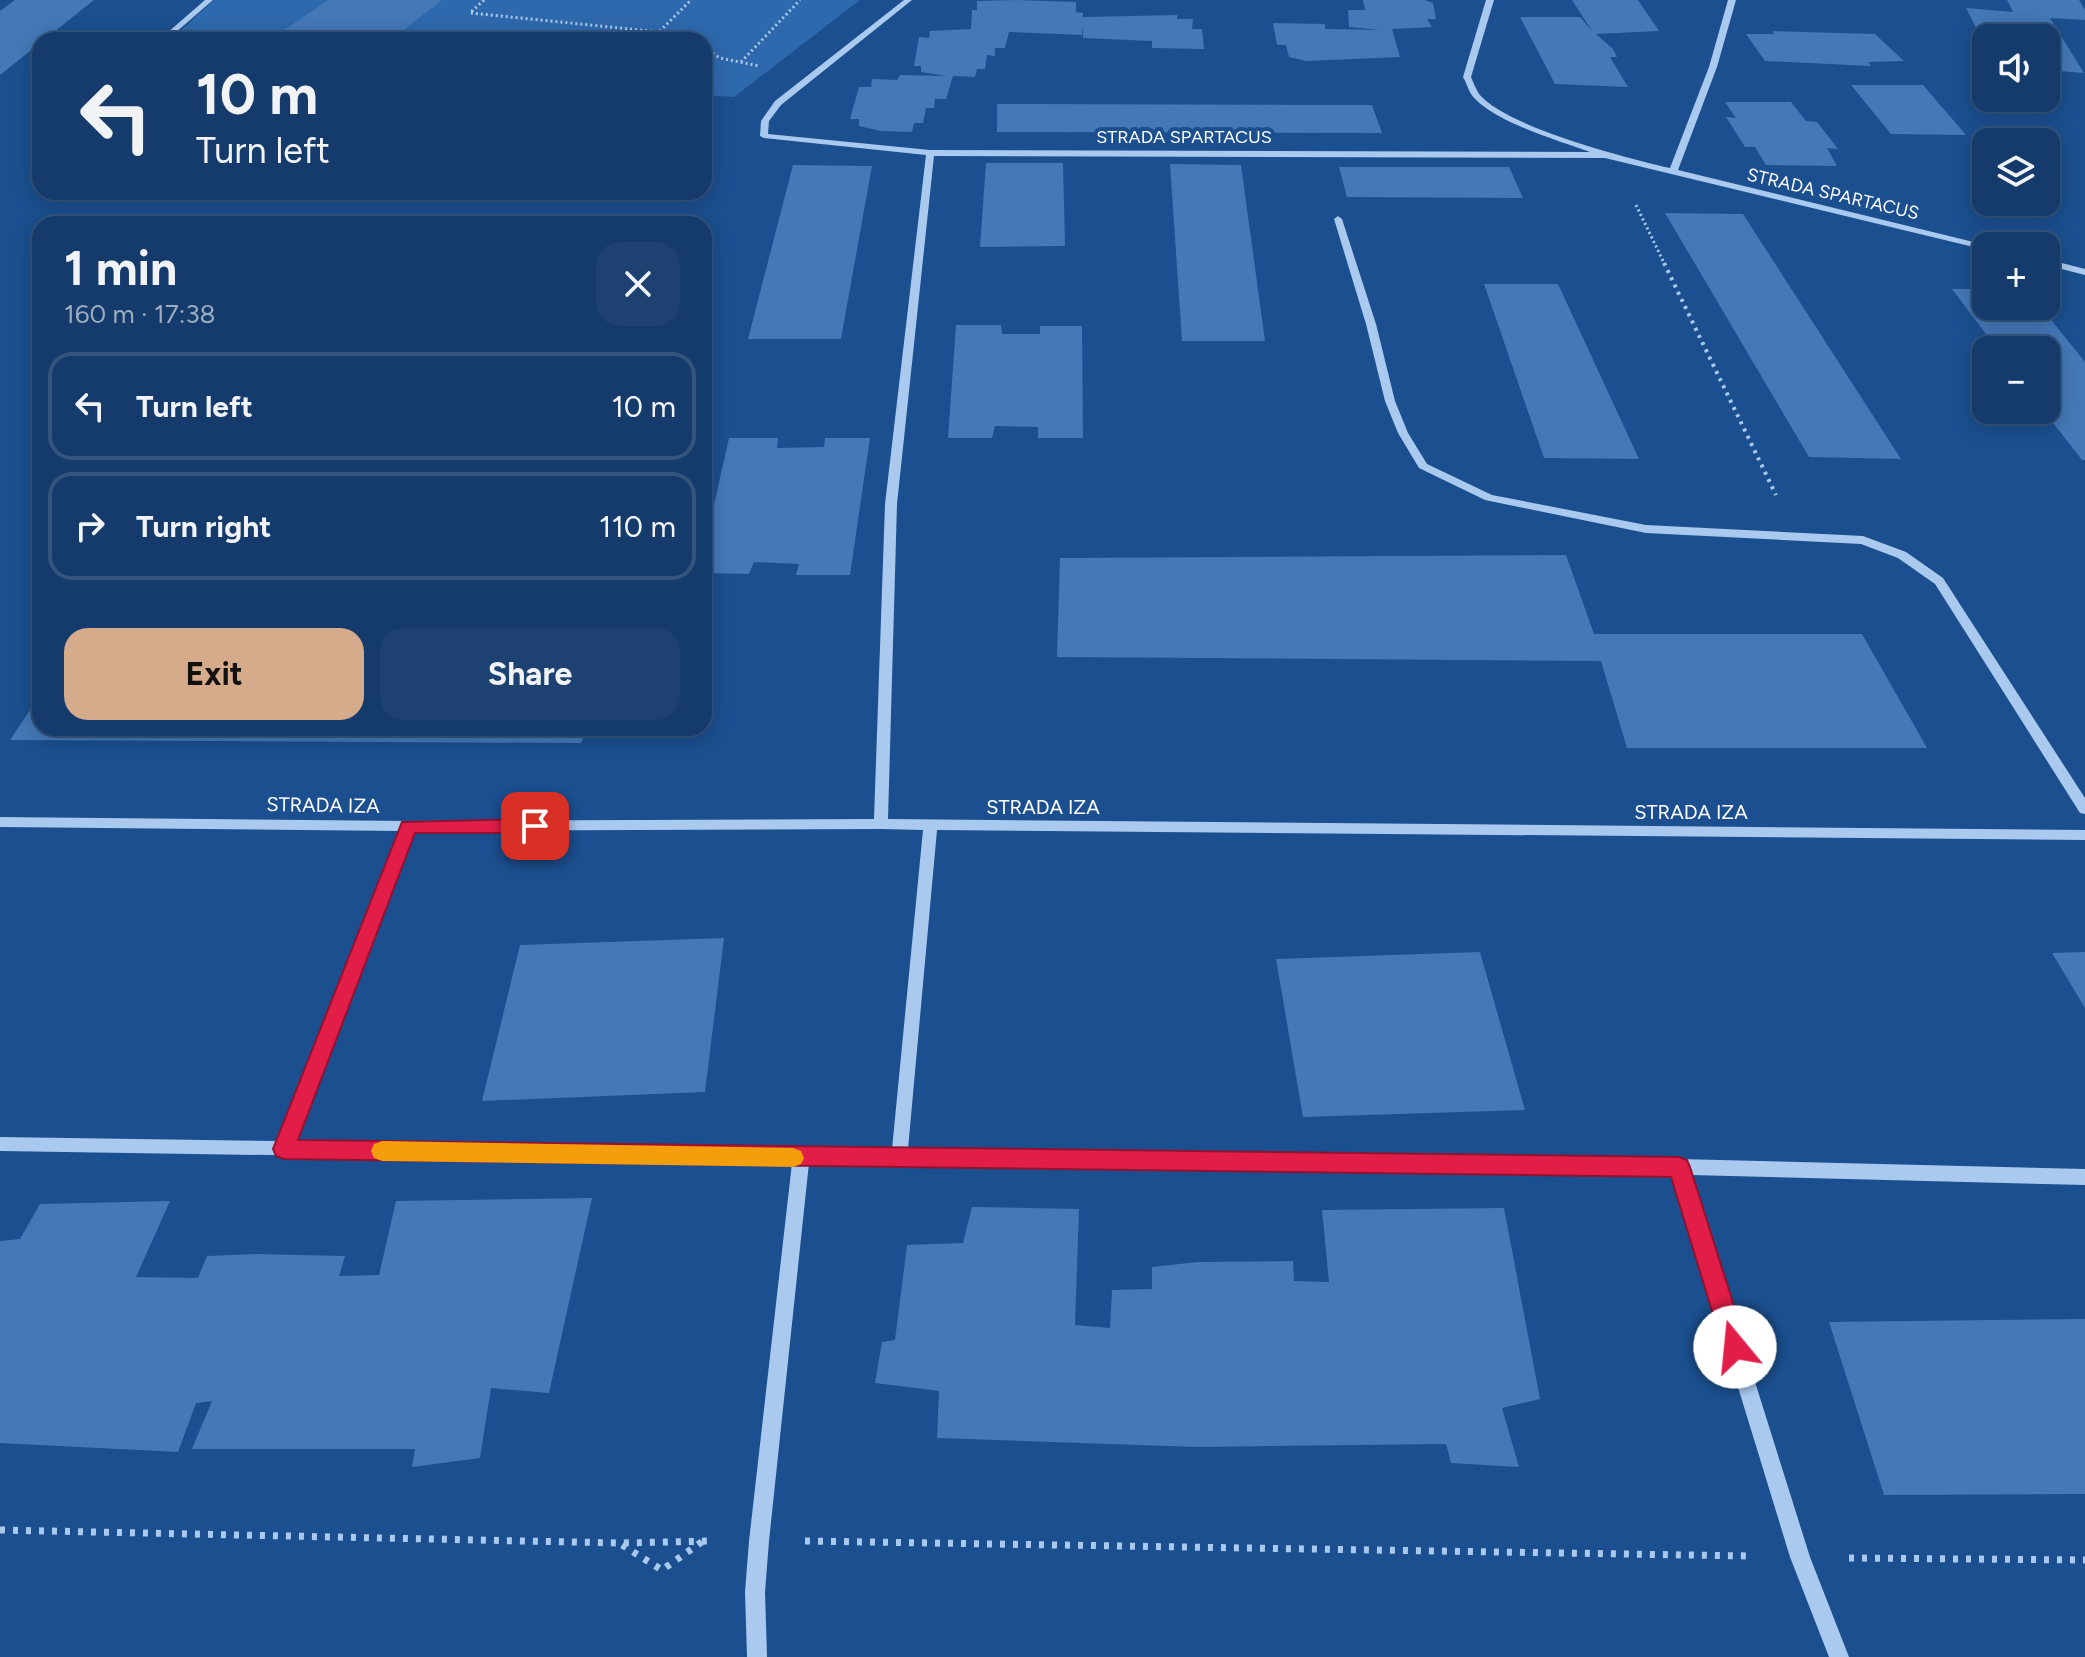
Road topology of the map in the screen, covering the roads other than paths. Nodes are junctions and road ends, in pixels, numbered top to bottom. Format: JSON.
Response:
{"nodes":[{"id":1,"x":209,"y":0,"type":"edge"},
{"id":2,"x":908,"y":0,"type":"edge"},
{"id":3,"x":1490,"y":0,"type":"edge"},
{"id":4,"x":1732,"y":0,"type":"edge"},
{"id":5,"x":172,"y":32,"type":"edge"},
{"id":6,"x":930,"y":153,"type":"junction"},
{"id":7,"x":1605,"y":155,"type":"junction"},
{"id":8,"x":1673,"y":172,"type":"junction"},
{"id":9,"x":1338,"y":219,"type":"dead end"},
{"id":10,"x":1972,"y":244,"type":"edge"},
{"id":11,"x":2060,"y":266,"type":"edge"},
{"id":12,"x":2085,"y":272,"type":"edge"},
{"id":13,"x":2085,"y":809,"type":"edge"},
{"id":14,"x":0,"y":822,"type":"edge"},
{"id":15,"x":881,"y":824,"type":"junction"},
{"id":16,"x":409,"y":826,"type":"junction"},
{"id":17,"x":930,"y":826,"type":"junction"},
{"id":18,"x":2085,"y":835,"type":"edge"},
{"id":19,"x":0,"y":1144,"type":"edge"},
{"id":20,"x":284,"y":1149,"type":"junction"},
{"id":21,"x":801,"y":1158,"type":"junction"},
{"id":22,"x":899,"y":1159,"type":"junction"},
{"id":23,"x":1679,"y":1167,"type":"junction"},
{"id":24,"x":2085,"y":1177,"type":"edge"},
{"id":25,"x":757,"y":1657,"type":"edge"},
{"id":26,"x":1839,"y":1657,"type":"edge"}],
"edges":[{"from":1,"to":5,"type":"street"},
{"from":2,"to":6,"type":"street","name":"STRADA SPARTACUS"},
{"from":3,"to":7,"type":"street"},
{"from":4,"to":8,"type":"street"},
{"from":6,"to":7,"type":"street","name":"STRADA SPARTACUS"},
{"from":6,"to":15,"type":"street"},
{"from":7,"to":8,"type":"street","name":"STRADA SPARTACUS"},
{"from":8,"to":10,"type":"street","name":"STRADA SPARTACUS"},
{"from":9,"to":13,"type":"street"},
{"from":11,"to":12,"type":"street"},
{"from":14,"to":16,"type":"street","name":"STRADA IZA"},
{"from":15,"to":16,"type":"street","name":"STRADA IZA"},
{"from":15,"to":17,"type":"street","name":"STRADA IZA"},
{"from":16,"to":20,"type":"street"},
{"from":17,"to":18,"type":"street","name":"STRADA IZA"},
{"from":17,"to":22,"type":"street"},
{"from":19,"to":20,"type":"street"},
{"from":20,"to":21,"type":"street"},
{"from":21,"to":22,"type":"street"},
{"from":21,"to":25,"type":"street"},
{"from":22,"to":23,"type":"street"},
{"from":23,"to":24,"type":"street"},
{"from":23,"to":26,"type":"street"}]}
